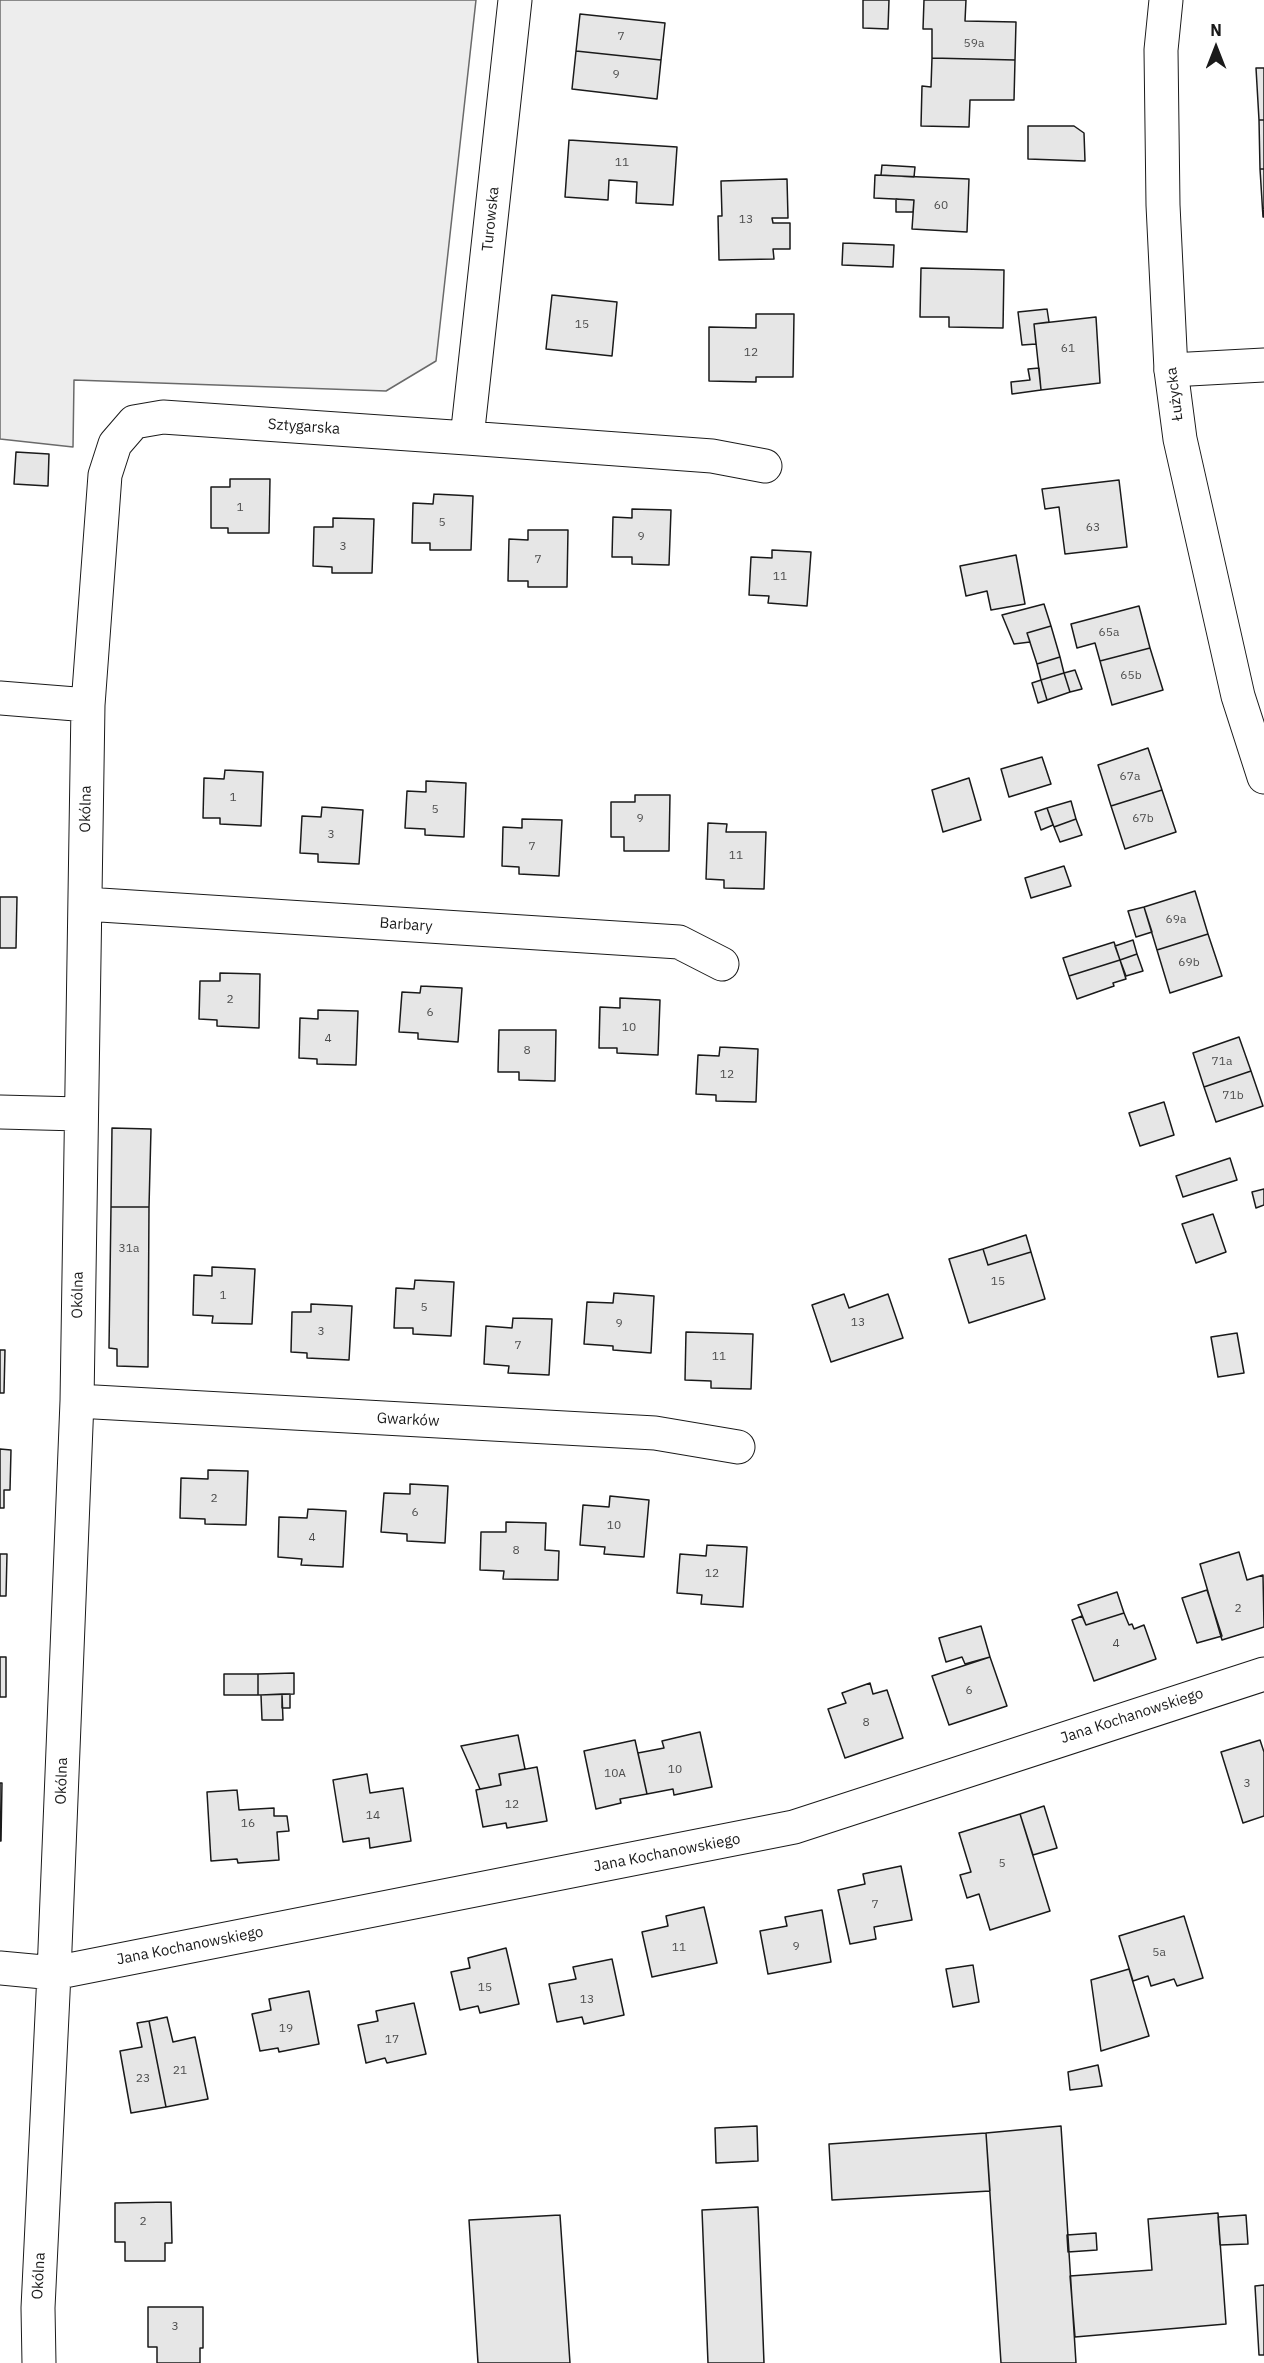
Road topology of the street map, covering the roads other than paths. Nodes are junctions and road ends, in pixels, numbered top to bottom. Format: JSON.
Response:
{"nodes":[{"id":1,"x":515,"y":0,"type":"edge"},
{"id":2,"x":1166,"y":0,"type":"edge"},
{"id":3,"x":1264,"y":365,"type":"edge"},
{"id":4,"x":1171,"y":370,"type":"junction"},
{"id":5,"x":467,"y":438,"type":"junction"},
{"id":6,"x":765,"y":466,"type":"dead end"},
{"id":7,"x":0,"y":698,"type":"edge"},
{"id":8,"x":88,"y":705,"type":"junction"},
{"id":9,"x":1264,"y":777,"type":"edge"},
{"id":10,"x":85,"y":904,"type":"junction"},
{"id":11,"x":722,"y":964,"type":"dead end"},
{"id":12,"x":0,"y":1112,"type":"edge"},
{"id":13,"x":80,"y":1114,"type":"junction"},
{"id":14,"x":77,"y":1401,"type":"junction"},
{"id":15,"x":738,"y":1447,"type":"dead end"},
{"id":16,"x":1264,"y":1674,"type":"edge"},
{"id":17,"x":0,"y":1968,"type":"edge"},
{"id":18,"x":54,"y":1973,"type":"junction"},
{"id":19,"x":39,"y":2363,"type":"edge"}],
"edges":[{"from":1,"to":5,"type":"street","name":"Turowska"},
{"from":2,"to":4,"type":"street","name":"Łużycka"},
{"from":3,"to":4,"type":"street"},
{"from":4,"to":9,"type":"street","name":"Łużycka"},
{"from":5,"to":6,"type":"street","name":"Sztygarska"},
{"from":5,"to":8,"type":"street","name":"Sztygarska"},
{"from":7,"to":8,"type":"street"},
{"from":8,"to":10,"type":"street","name":"Okólna"},
{"from":10,"to":11,"type":"street","name":"Barbary"},
{"from":10,"to":13,"type":"street","name":"Okólna"},
{"from":12,"to":13,"type":"street"},
{"from":13,"to":14,"type":"street","name":"Okólna"},
{"from":14,"to":15,"type":"street","name":"Gwarków"},
{"from":14,"to":18,"type":"street","name":"Okólna"},
{"from":16,"to":18,"type":"street","name":"Jana Kochanowskiego"},
{"from":17,"to":18,"type":"street"},
{"from":18,"to":19,"type":"street","name":"Okólna"}]}
